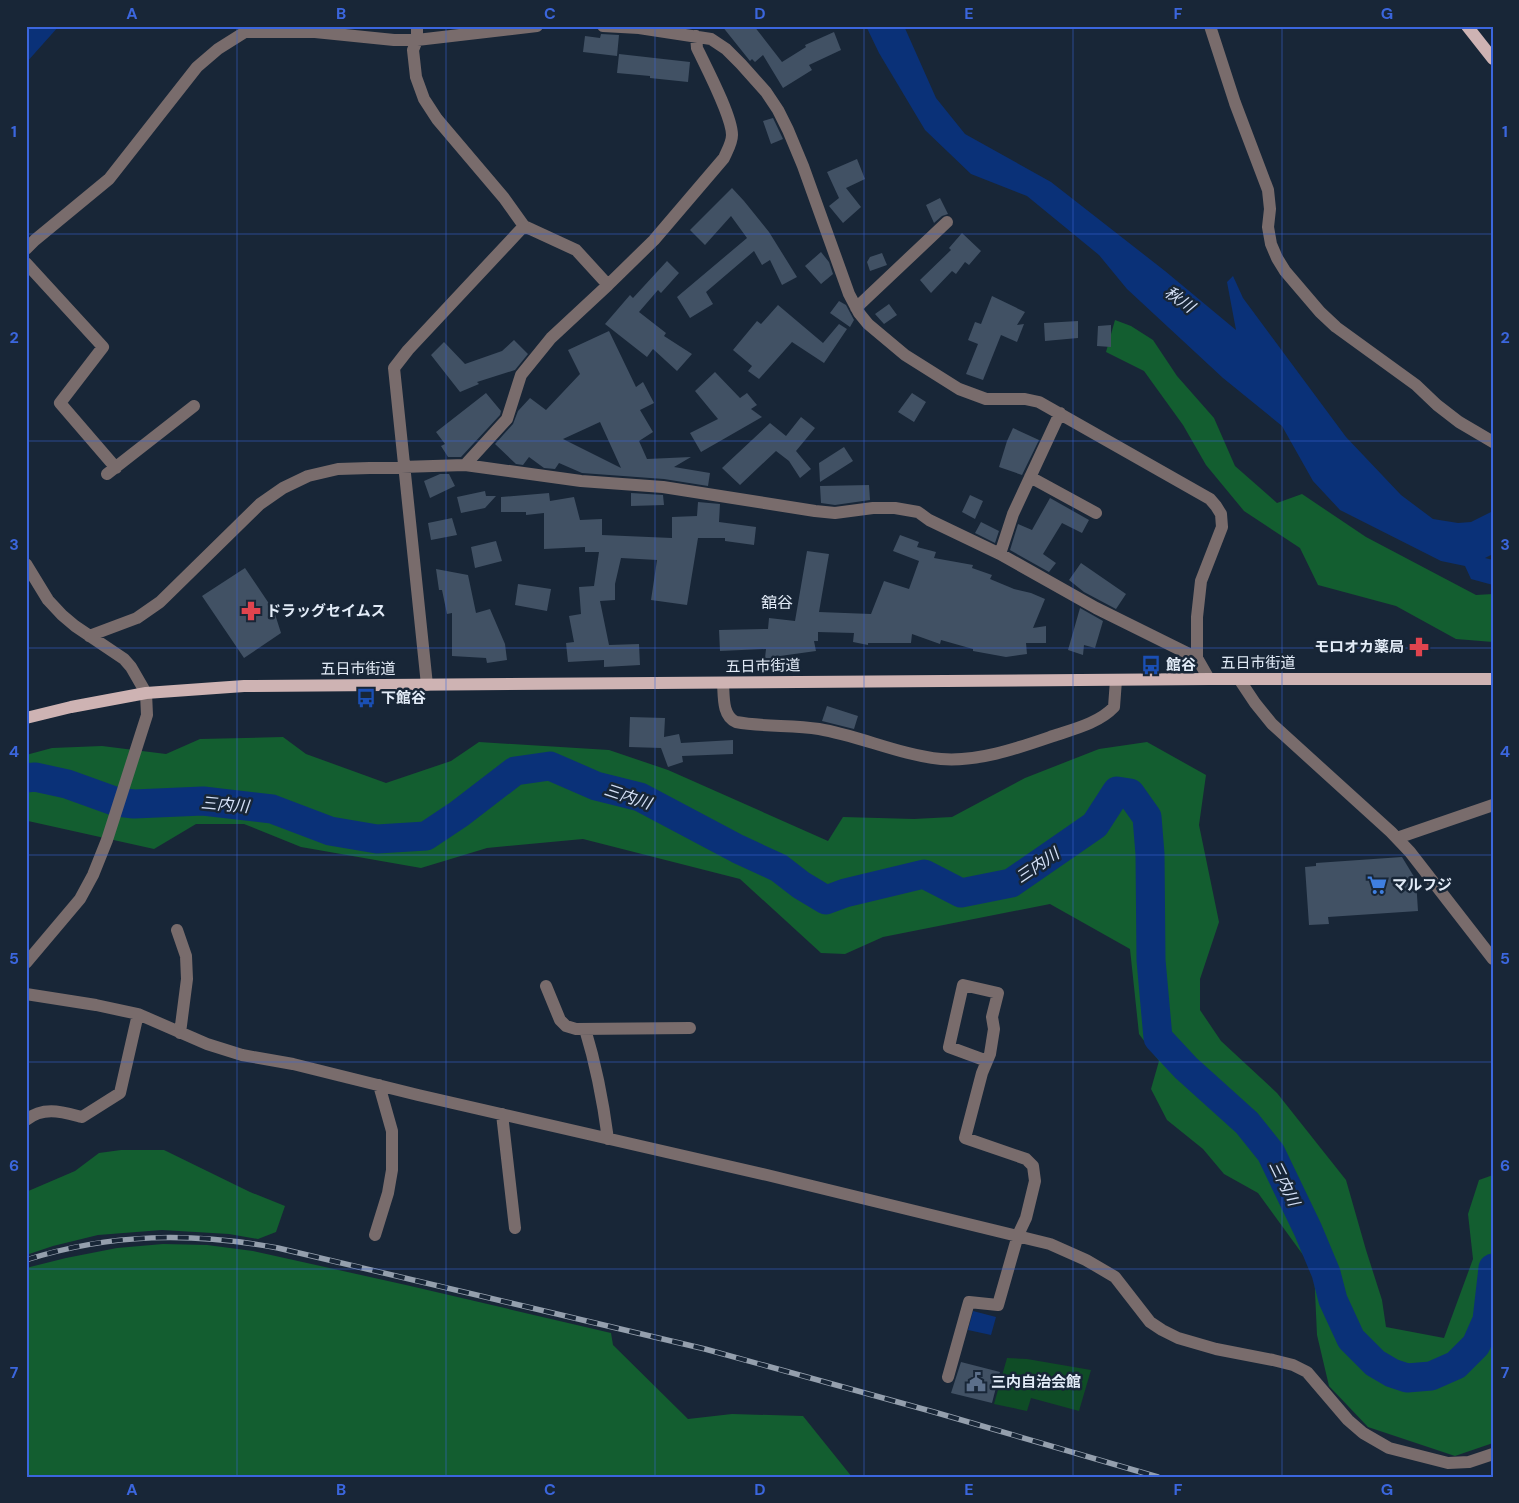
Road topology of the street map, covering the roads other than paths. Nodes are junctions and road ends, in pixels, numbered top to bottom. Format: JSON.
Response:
{"nodes":[{"id":1,"x":417,"y":26,"type":"edge"},
{"id":2,"x":537,"y":26,"type":"edge"},
{"id":3,"x":603,"y":26,"type":"edge"},
{"id":4,"x":1210,"y":26,"type":"edge"},
{"id":5,"x":1467,"y":26,"type":"edge"},
{"id":6,"x":639,"y":27,"type":"edge"},
{"id":7,"x":696,"y":36,"type":"junction"},
{"id":8,"x":417,"y":40,"type":"junction"},
{"id":9,"x":1493,"y":60,"type":"edge"},
{"id":10,"x":947,"y":222,"type":"dead end"},
{"id":11,"x":524,"y":226,"type":"junction"},
{"id":12,"x":26,"y":250,"type":"edge"},
{"id":13,"x":26,"y":263,"type":"edge"},
{"id":14,"x":608,"y":285,"type":"junction"},
{"id":15,"x":856,"y":308,"type":"junction"},
{"id":16,"x":194,"y":406,"type":"dead end"},
{"id":17,"x":1060,"y":413,"type":"junction"},
{"id":18,"x":1493,"y":442,"type":"edge"},
{"id":19,"x":465,"y":465,"type":"junction"},
{"id":20,"x":406,"y":468,"type":"junction"},
{"id":21,"x":1030,"y":477,"type":"junction"},
{"id":22,"x":1096,"y":512,"type":"dead end"},
{"id":23,"x":1000,"y":554,"type":"junction"},
{"id":24,"x":26,"y":564,"type":"edge"},
{"id":25,"x":89,"y":636,"type":"junction"},
{"id":26,"x":1198,"y":658,"type":"junction"},
{"id":27,"x":1209,"y":679,"type":"junction"},
{"id":28,"x":1239,"y":679,"type":"junction"},
{"id":29,"x":1493,"y":679,"type":"edge"},
{"id":30,"x":1116,"y":680,"type":"junction"},
{"id":31,"x":723,"y":683,"type":"junction"},
{"id":32,"x":427,"y":685,"type":"junction"},
{"id":33,"x":146,"y":694,"type":"junction"},
{"id":34,"x":31,"y":716,"type":"edge"},
{"id":35,"x":1493,"y":805,"type":"edge"},
{"id":36,"x":1397,"y":838,"type":"junction"},
{"id":37,"x":177,"y":930,"type":"dead end"},
{"id":38,"x":1493,"y":959,"type":"edge"},
{"id":39,"x":26,"y":963,"type":"edge"},
{"id":40,"x":546,"y":986,"type":"dead end"},
{"id":41,"x":26,"y":994,"type":"edge"},
{"id":42,"x":138,"y":1014,"type":"junction"},
{"id":43,"x":690,"y":1028,"type":"dead end"},
{"id":44,"x":585,"y":1029,"type":"junction"},
{"id":45,"x":180,"y":1033,"type":"junction"},
{"id":46,"x":987,"y":1062,"type":"junction"},
{"id":47,"x":379,"y":1085,"type":"junction"},
{"id":48,"x":502,"y":1114,"type":"junction"},
{"id":49,"x":26,"y":1120,"type":"edge"},
{"id":50,"x":608,"y":1139,"type":"junction"},
{"id":51,"x":514,"y":1228,"type":"dead end"},
{"id":52,"x":375,"y":1235,"type":"dead end"},
{"id":53,"x":1018,"y":1235,"type":"junction"},
{"id":54,"x":948,"y":1377,"type":"dead end"},
{"id":55,"x":1493,"y":1454,"type":"edge"}],
"edges":[{"from":1,"to":8,"type":"street"},
{"from":2,"to":8,"type":"street"},
{"from":3,"to":6,"type":"street"},
{"from":4,"to":18,"type":"street"},
{"from":5,"to":9,"type":"main road"},
{"from":6,"to":7,"type":"street"},
{"from":7,"to":14,"type":"street"},
{"from":7,"to":15,"type":"street"},
{"from":8,"to":11,"type":"street"},
{"from":8,"to":12,"type":"street"},
{"from":10,"to":15,"type":"street"},
{"from":11,"to":14,"type":"street"},
{"from":11,"to":20,"type":"street"},
{"from":13,"to":16,"type":"street"},
{"from":14,"to":19,"type":"street"},
{"from":15,"to":17,"type":"street"},
{"from":17,"to":21,"type":"street"},
{"from":17,"to":26,"type":"street"},
{"from":19,"to":20,"type":"street"},
{"from":19,"to":23,"type":"street"},
{"from":20,"to":25,"type":"street"},
{"from":20,"to":32,"type":"street"},
{"from":21,"to":22,"type":"street"},
{"from":21,"to":23,"type":"street"},
{"from":23,"to":26,"type":"street"},
{"from":24,"to":25,"type":"street"},
{"from":25,"to":33,"type":"street"},
{"from":26,"to":27,"type":"street"},
{"from":27,"to":28,"type":"main road","name":"五日市街道"},
{"from":27,"to":30,"type":"main road","name":"五日市街道"},
{"from":28,"to":29,"type":"main road","name":"五日市街道"},
{"from":28,"to":36,"type":"street"},
{"from":30,"to":31,"type":"main road","name":"五日市街道"},
{"from":30,"to":31,"type":"street"},
{"from":31,"to":32,"type":"main road","name":"五日市街道"},
{"from":32,"to":33,"type":"main road","name":"五日市街道"},
{"from":33,"to":34,"type":"main road","name":"五日市街道"},
{"from":33,"to":39,"type":"street"},
{"from":35,"to":36,"type":"street"},
{"from":36,"to":38,"type":"street"},
{"from":37,"to":45,"type":"street"},
{"from":40,"to":44,"type":"street"},
{"from":41,"to":42,"type":"street"},
{"from":42,"to":45,"type":"street"},
{"from":42,"to":49,"type":"street"},
{"from":43,"to":44,"type":"street"},
{"from":44,"to":50,"type":"street"},
{"from":45,"to":47,"type":"street"},
{"from":46,"to":46,"type":"street"},
{"from":46,"to":53,"type":"street"},
{"from":47,"to":48,"type":"street"},
{"from":47,"to":52,"type":"street"},
{"from":48,"to":50,"type":"street"},
{"from":48,"to":51,"type":"street"},
{"from":50,"to":53,"type":"street"},
{"from":53,"to":54,"type":"street"},
{"from":53,"to":55,"type":"street"}]}
